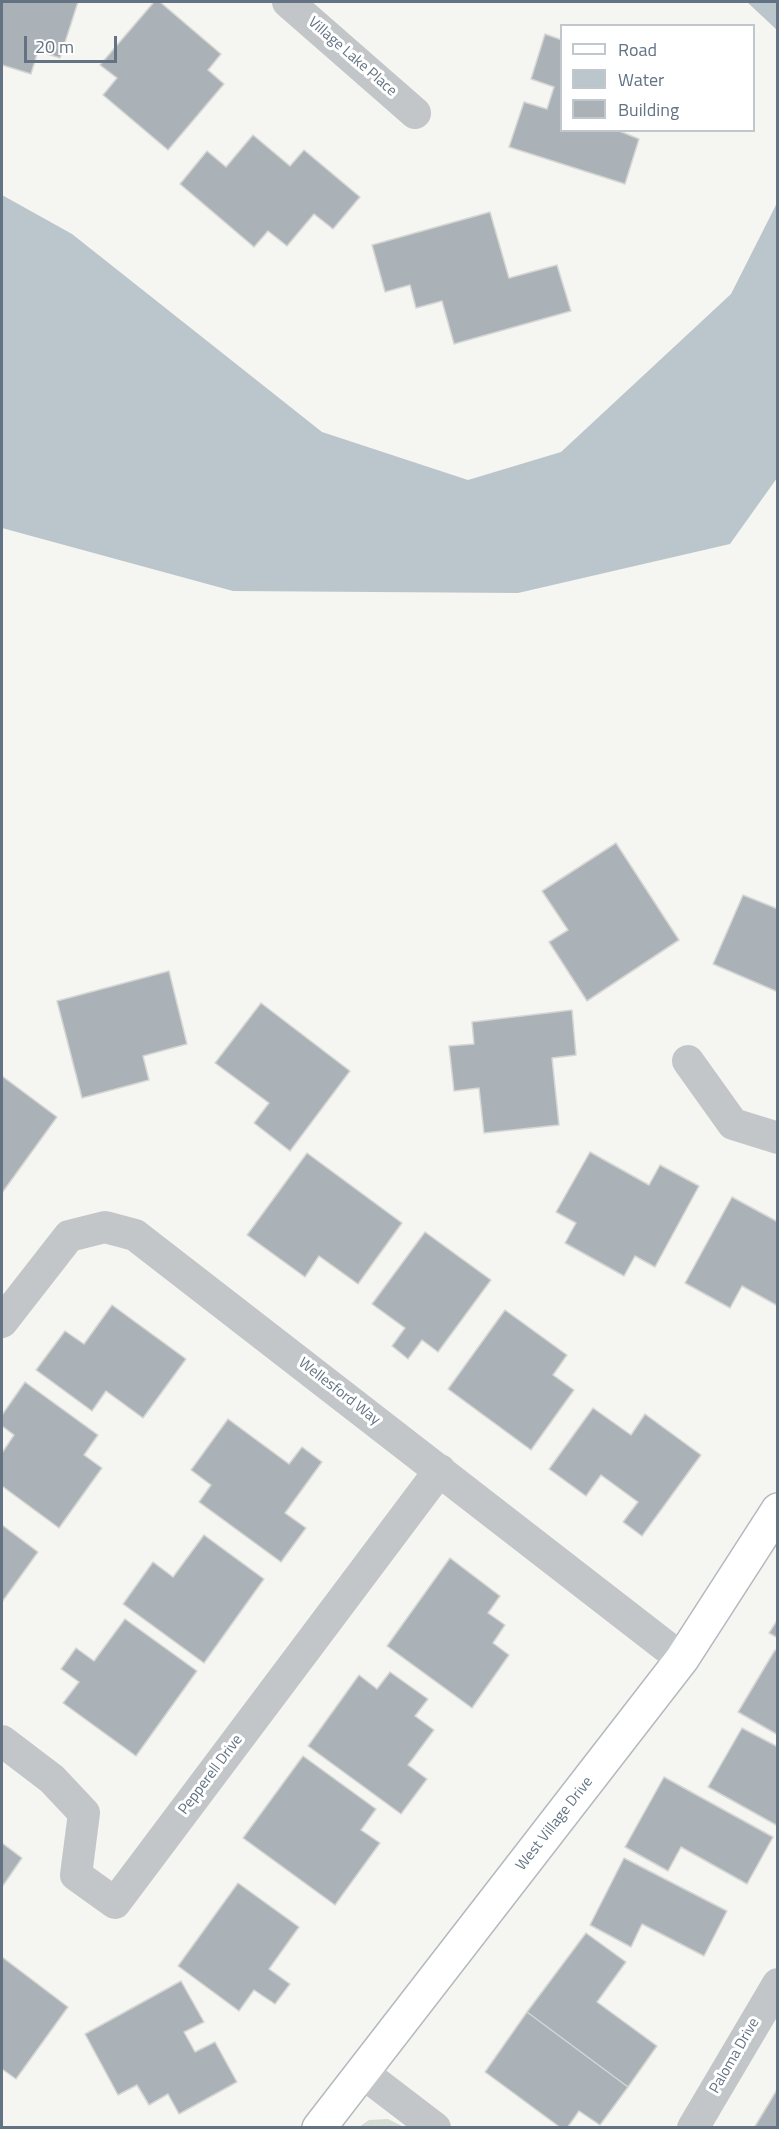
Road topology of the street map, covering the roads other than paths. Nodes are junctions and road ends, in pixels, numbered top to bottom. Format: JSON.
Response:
{"nodes":[{"id":1,"x":288,"y":2,"type":"edge"},
{"id":2,"x":416,"y":113,"type":"dead end"},
{"id":3,"x":688,"y":1061,"type":"dead end"},
{"id":4,"x":777,"y":1138,"type":"edge"},
{"id":5,"x":2,"y":1322,"type":"edge"},
{"id":6,"x":440,"y":1470,"type":"junction"},
{"id":7,"x":777,"y":1510,"type":"edge"},
{"id":8,"x":682,"y":1659,"type":"junction"},
{"id":9,"x":2,"y":1741,"type":"edge"},
{"id":10,"x":777,"y":1984,"type":"edge"},
{"id":11,"x":363,"y":2073,"type":"junction"},
{"id":12,"x":319,"y":2127,"type":"edge"},
{"id":13,"x":435,"y":2127,"type":"edge"},
{"id":14,"x":693,"y":2127,"type":"edge"}],
"edges":[{"from":1,"to":2,"type":"street","name":"Village Lake Place"},
{"from":3,"to":4,"type":"street"},
{"from":5,"to":6,"type":"street","name":"Wellesford Way"},
{"from":6,"to":8,"type":"street","name":"Wellesford Way"},
{"from":6,"to":9,"type":"street","name":"Pepperell Drive"},
{"from":7,"to":8,"type":"street","name":"West Village Drive"},
{"from":8,"to":11,"type":"street","name":"West Village Drive"},
{"from":10,"to":14,"type":"street","name":"Paloma Drive"},
{"from":11,"to":12,"type":"street","name":"West Village Drive"},
{"from":11,"to":13,"type":"street"}]}
